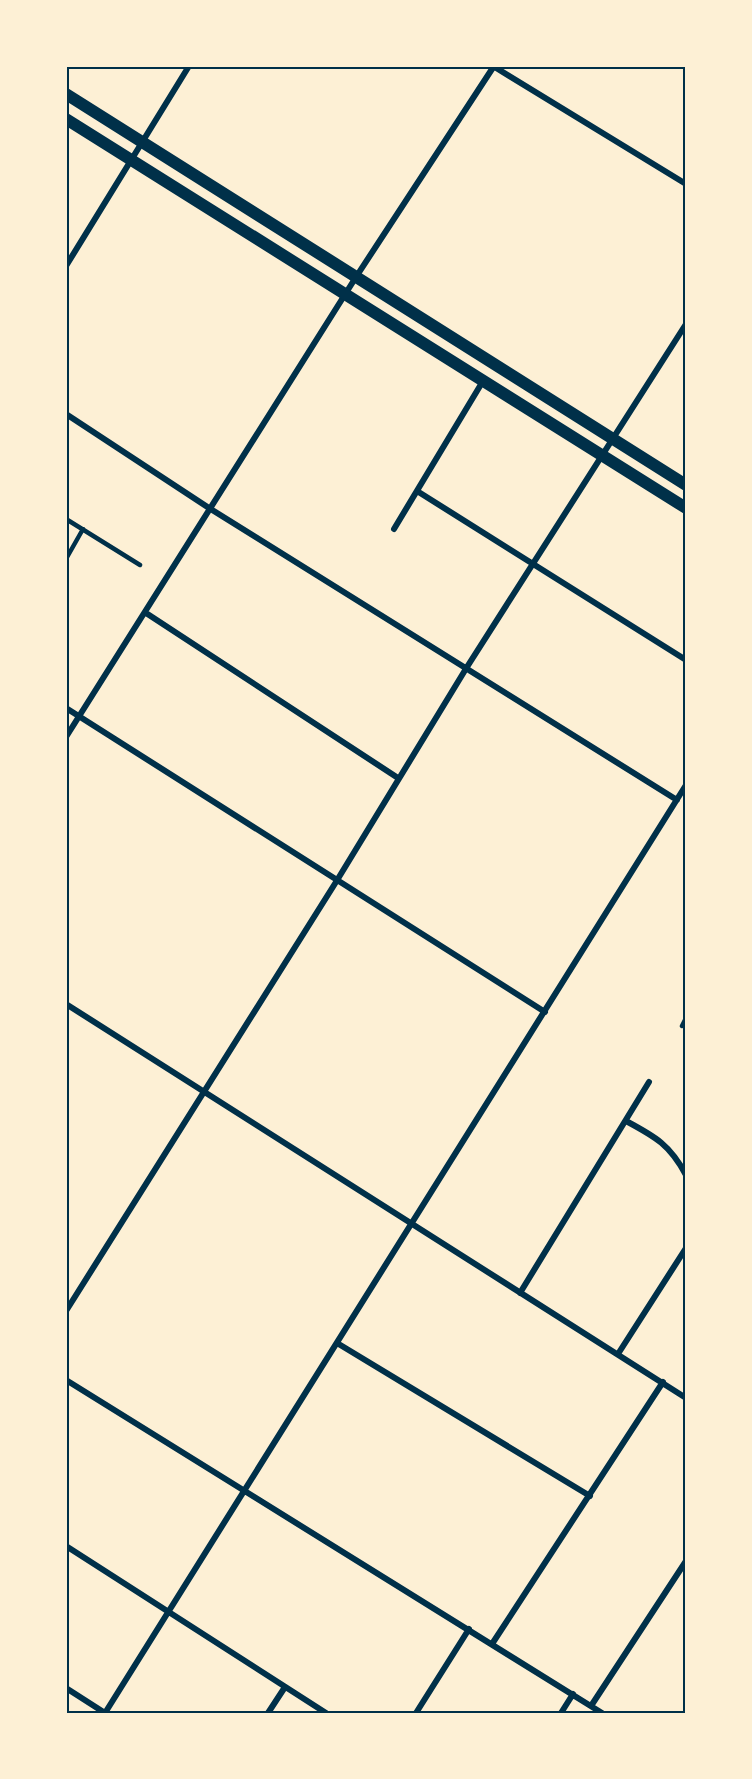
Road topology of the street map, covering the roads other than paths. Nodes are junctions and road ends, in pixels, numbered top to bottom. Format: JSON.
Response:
{"nodes":[{"id":1,"x":189,"y":66,"type":"edge"},
{"id":2,"x":494,"y":66,"type":"edge"},
{"id":3,"x":66,"y":94,"type":"edge"},
{"id":4,"x":66,"y":119,"type":"edge"},
{"id":5,"x":142,"y":141,"type":"junction"},
{"id":6,"x":131,"y":160,"type":"junction"},
{"id":7,"x":686,"y":184,"type":"edge"},
{"id":8,"x":66,"y":266,"type":"edge"},
{"id":9,"x":356,"y":277,"type":"junction"},
{"id":10,"x":344,"y":295,"type":"junction"},
{"id":11,"x":685,"y":329,"type":"edge"},
{"id":12,"x":483,"y":381,"type":"junction"},
{"id":13,"x":66,"y":414,"type":"edge"},
{"id":14,"x":612,"y":438,"type":"junction"},
{"id":15,"x":602,"y":455,"type":"junction"},
{"id":16,"x":686,"y":485,"type":"edge"},
{"id":17,"x":417,"y":490,"type":"junction"},
{"id":18,"x":209,"y":508,"type":"junction"},
{"id":19,"x":686,"y":508,"type":"edge"},
{"id":20,"x":66,"y":519,"type":"edge"},
{"id":21,"x":83,"y":529,"type":"junction"},
{"id":22,"x":394,"y":529,"type":"dead end"},
{"id":23,"x":66,"y":559,"type":"edge"},
{"id":24,"x":533,"y":564,"type":"junction"},
{"id":25,"x":140,"y":565,"type":"dead end"},
{"id":26,"x":146,"y":613,"type":"junction"},
{"id":27,"x":686,"y":660,"type":"edge"},
{"id":28,"x":467,"y":667,"type":"junction"},
{"id":29,"x":66,"y":708,"type":"edge"},
{"id":30,"x":79,"y":716,"type":"junction"},
{"id":31,"x":66,"y":737,"type":"edge"},
{"id":32,"x":398,"y":778,"type":"junction"},
{"id":33,"x":686,"y":785,"type":"edge"},
{"id":34,"x":677,"y":800,"type":"junction"},
{"id":35,"x":336,"y":882,"type":"junction"},
{"id":36,"x":66,"y":1004,"type":"edge"},
{"id":37,"x":545,"y":1012,"type":"junction"},
{"id":38,"x":686,"y":1018,"type":"edge"},
{"id":39,"x":682,"y":1026,"type":"dead end"},
{"id":40,"x":649,"y":1082,"type":"dead end"},
{"id":41,"x":204,"y":1090,"type":"junction"},
{"id":42,"x":626,"y":1121,"type":"junction"},
{"id":43,"x":686,"y":1175,"type":"edge"},
{"id":44,"x":412,"y":1224,"type":"junction"},
{"id":45,"x":686,"y":1248,"type":"edge"},
{"id":46,"x":520,"y":1293,"type":"junction"},
{"id":47,"x":66,"y":1311,"type":"edge"},
{"id":48,"x":337,"y":1343,"type":"junction"},
{"id":49,"x":618,"y":1354,"type":"junction"},
{"id":50,"x":66,"y":1380,"type":"edge"},
{"id":51,"x":663,"y":1382,"type":"junction"},
{"id":52,"x":686,"y":1398,"type":"edge"},
{"id":53,"x":244,"y":1490,"type":"junction"},
{"id":54,"x":590,"y":1496,"type":"junction"},
{"id":55,"x":66,"y":1546,"type":"edge"},
{"id":56,"x":686,"y":1561,"type":"edge"},
{"id":57,"x":168,"y":1612,"type":"junction"},
{"id":58,"x":469,"y":1629,"type":"junction"},
{"id":59,"x":492,"y":1644,"type":"junction"},
{"id":60,"x":285,"y":1687,"type":"junction"},
{"id":61,"x":66,"y":1688,"type":"edge"},
{"id":62,"x":573,"y":1694,"type":"junction"},
{"id":63,"x":591,"y":1706,"type":"junction"},
{"id":64,"x":105,"y":1713,"type":"edge"},
{"id":65,"x":268,"y":1713,"type":"edge"},
{"id":66,"x":326,"y":1713,"type":"edge"},
{"id":67,"x":416,"y":1713,"type":"edge"},
{"id":68,"x":561,"y":1713,"type":"edge"},
{"id":69,"x":602,"y":1713,"type":"edge"}],
"edges":[{"from":1,"to":5,"type":"street"},
{"from":2,"to":7,"type":"street"},
{"from":2,"to":9,"type":"street"},
{"from":3,"to":5,"type":"main road"},
{"from":4,"to":6,"type":"main road"},
{"from":5,"to":6,"type":"street"},
{"from":5,"to":9,"type":"main road"},
{"from":6,"to":8,"type":"street"},
{"from":6,"to":10,"type":"main road"},
{"from":9,"to":10,"type":"street"},
{"from":9,"to":14,"type":"main road"},
{"from":10,"to":12,"type":"main road"},
{"from":10,"to":18,"type":"street"},
{"from":11,"to":14,"type":"street"},
{"from":12,"to":15,"type":"main road"},
{"from":12,"to":17,"type":"street"},
{"from":13,"to":18,"type":"street"},
{"from":14,"to":15,"type":"street"},
{"from":14,"to":16,"type":"main road"},
{"from":15,"to":19,"type":"main road"},
{"from":15,"to":24,"type":"street"},
{"from":17,"to":22,"type":"street"},
{"from":17,"to":24,"type":"street"},
{"from":18,"to":26,"type":"street"},
{"from":18,"to":28,"type":"street"},
{"from":20,"to":21,"type":"lane"},
{"from":21,"to":23,"type":"lane"},
{"from":21,"to":25,"type":"lane"},
{"from":24,"to":27,"type":"street"},
{"from":24,"to":28,"type":"street"},
{"from":26,"to":30,"type":"street"},
{"from":26,"to":32,"type":"street"},
{"from":28,"to":32,"type":"street"},
{"from":28,"to":34,"type":"street"},
{"from":29,"to":30,"type":"street"},
{"from":30,"to":31,"type":"street"},
{"from":30,"to":35,"type":"street"},
{"from":32,"to":35,"type":"street"},
{"from":33,"to":34,"type":"street"},
{"from":34,"to":37,"type":"street"},
{"from":35,"to":37,"type":"street"},
{"from":35,"to":41,"type":"street"},
{"from":36,"to":41,"type":"street"},
{"from":37,"to":44,"type":"street"},
{"from":38,"to":39,"type":"lane"},
{"from":40,"to":42,"type":"street"},
{"from":41,"to":44,"type":"street"},
{"from":41,"to":47,"type":"street"},
{"from":42,"to":43,"type":"street"},
{"from":42,"to":46,"type":"street"},
{"from":44,"to":46,"type":"street"},
{"from":44,"to":48,"type":"street"},
{"from":45,"to":49,"type":"street"},
{"from":46,"to":49,"type":"street"},
{"from":48,"to":53,"type":"street"},
{"from":48,"to":54,"type":"street"},
{"from":49,"to":51,"type":"street"},
{"from":50,"to":53,"type":"street"},
{"from":51,"to":52,"type":"street"},
{"from":51,"to":54,"type":"street"},
{"from":53,"to":57,"type":"street"},
{"from":53,"to":58,"type":"street"},
{"from":54,"to":59,"type":"street"},
{"from":55,"to":57,"type":"street"},
{"from":56,"to":63,"type":"street"},
{"from":57,"to":60,"type":"street"},
{"from":57,"to":64,"type":"street"},
{"from":58,"to":59,"type":"street"},
{"from":58,"to":67,"type":"street"},
{"from":59,"to":62,"type":"street"},
{"from":60,"to":65,"type":"street"},
{"from":60,"to":66,"type":"street"},
{"from":61,"to":64,"type":"street"},
{"from":62,"to":63,"type":"street"},
{"from":62,"to":68,"type":"street"},
{"from":63,"to":69,"type":"street"}]}
